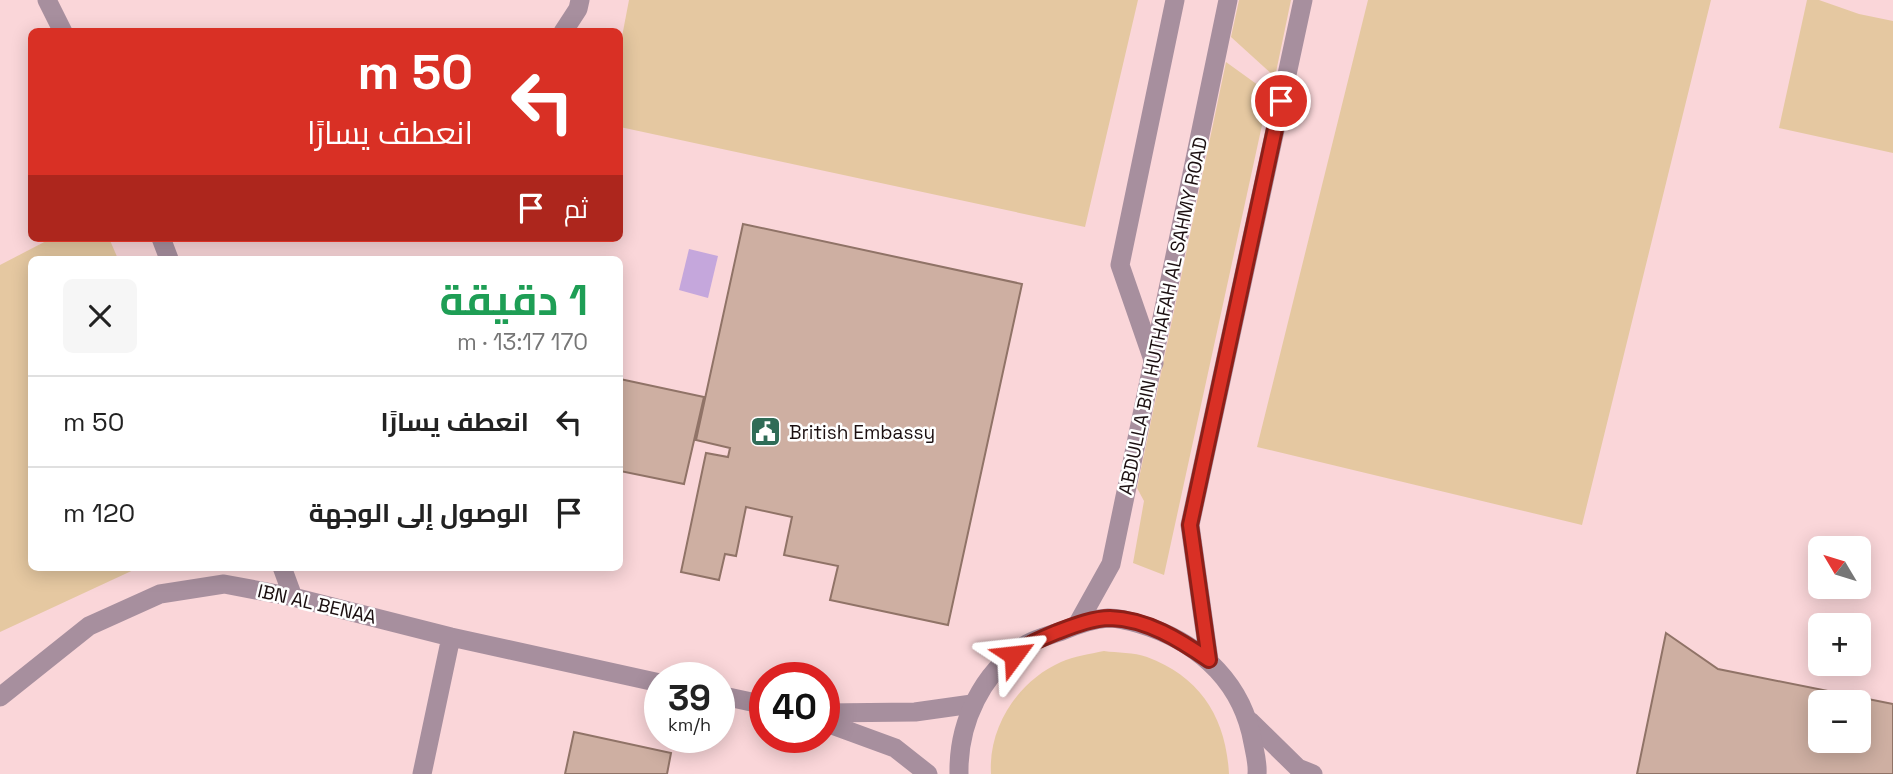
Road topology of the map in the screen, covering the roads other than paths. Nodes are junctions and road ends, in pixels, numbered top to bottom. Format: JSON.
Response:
{"nodes":[{"id":1,"x":47,"y":0,"type":"edge"},
{"id":2,"x":580,"y":0,"type":"edge"},
{"id":3,"x":1175,"y":0,"type":"edge"},
{"id":4,"x":1228,"y":0,"type":"edge"},
{"id":5,"x":1303,"y":0,"type":"edge"},
{"id":6,"x":60,"y":28,"type":"edge"},
{"id":7,"x":566,"y":28,"type":"edge"},
{"id":8,"x":1154,"y":363,"type":"junction"},
{"id":9,"x":283,"y":571,"type":"edge"},
{"id":10,"x":293,"y":597,"type":"junction"},
{"id":11,"x":1077,"y":625,"type":"junction"},
{"id":12,"x":451,"y":637,"type":"junction"},
{"id":13,"x":1209,"y":660,"type":"junction"},
{"id":14,"x":644,"y":679,"type":"edge"},
{"id":15,"x":0,"y":697,"type":"edge"},
{"id":16,"x":972,"y":704,"type":"junction"},
{"id":17,"x":840,"y":713,"type":"edge"},
{"id":18,"x":1250,"y":722,"type":"junction"},
{"id":19,"x":840,"y":728,"type":"edge"},
{"id":20,"x":422,"y":774,"type":"edge"},
{"id":21,"x":928,"y":774,"type":"edge"},
{"id":22,"x":959,"y":774,"type":"edge"},
{"id":23,"x":1257,"y":774,"type":"edge"},
{"id":24,"x":1313,"y":774,"type":"edge"}],
"edges":[{"from":1,"to":6,"type":"street"},
{"from":2,"to":7,"type":"street"},
{"from":3,"to":8,"type":"street"},
{"from":4,"to":8,"type":"street","name":"ABDULLA BIN HUTHAFAH AL SAHMY ROAD"},
{"from":5,"to":13,"type":"street"},
{"from":8,"to":11,"type":"street","name":"ABDULLA BIN HUTHAFAH AL SAHMY ROAD"},
{"from":9,"to":10,"type":"street"},
{"from":10,"to":12,"type":"street","name":"IBN AL BENAA"},
{"from":10,"to":15,"type":"street","name":"IBN AL BENAA"},
{"from":11,"to":13,"type":"street"},
{"from":11,"to":16,"type":"street"},
{"from":12,"to":14,"type":"street","name":"IBN AL BENAA"},
{"from":12,"to":20,"type":"street"},
{"from":13,"to":18,"type":"street"},
{"from":16,"to":17,"type":"street"},
{"from":16,"to":22,"type":"street"},
{"from":18,"to":23,"type":"street"},
{"from":18,"to":24,"type":"street"},
{"from":19,"to":21,"type":"street"}]}
